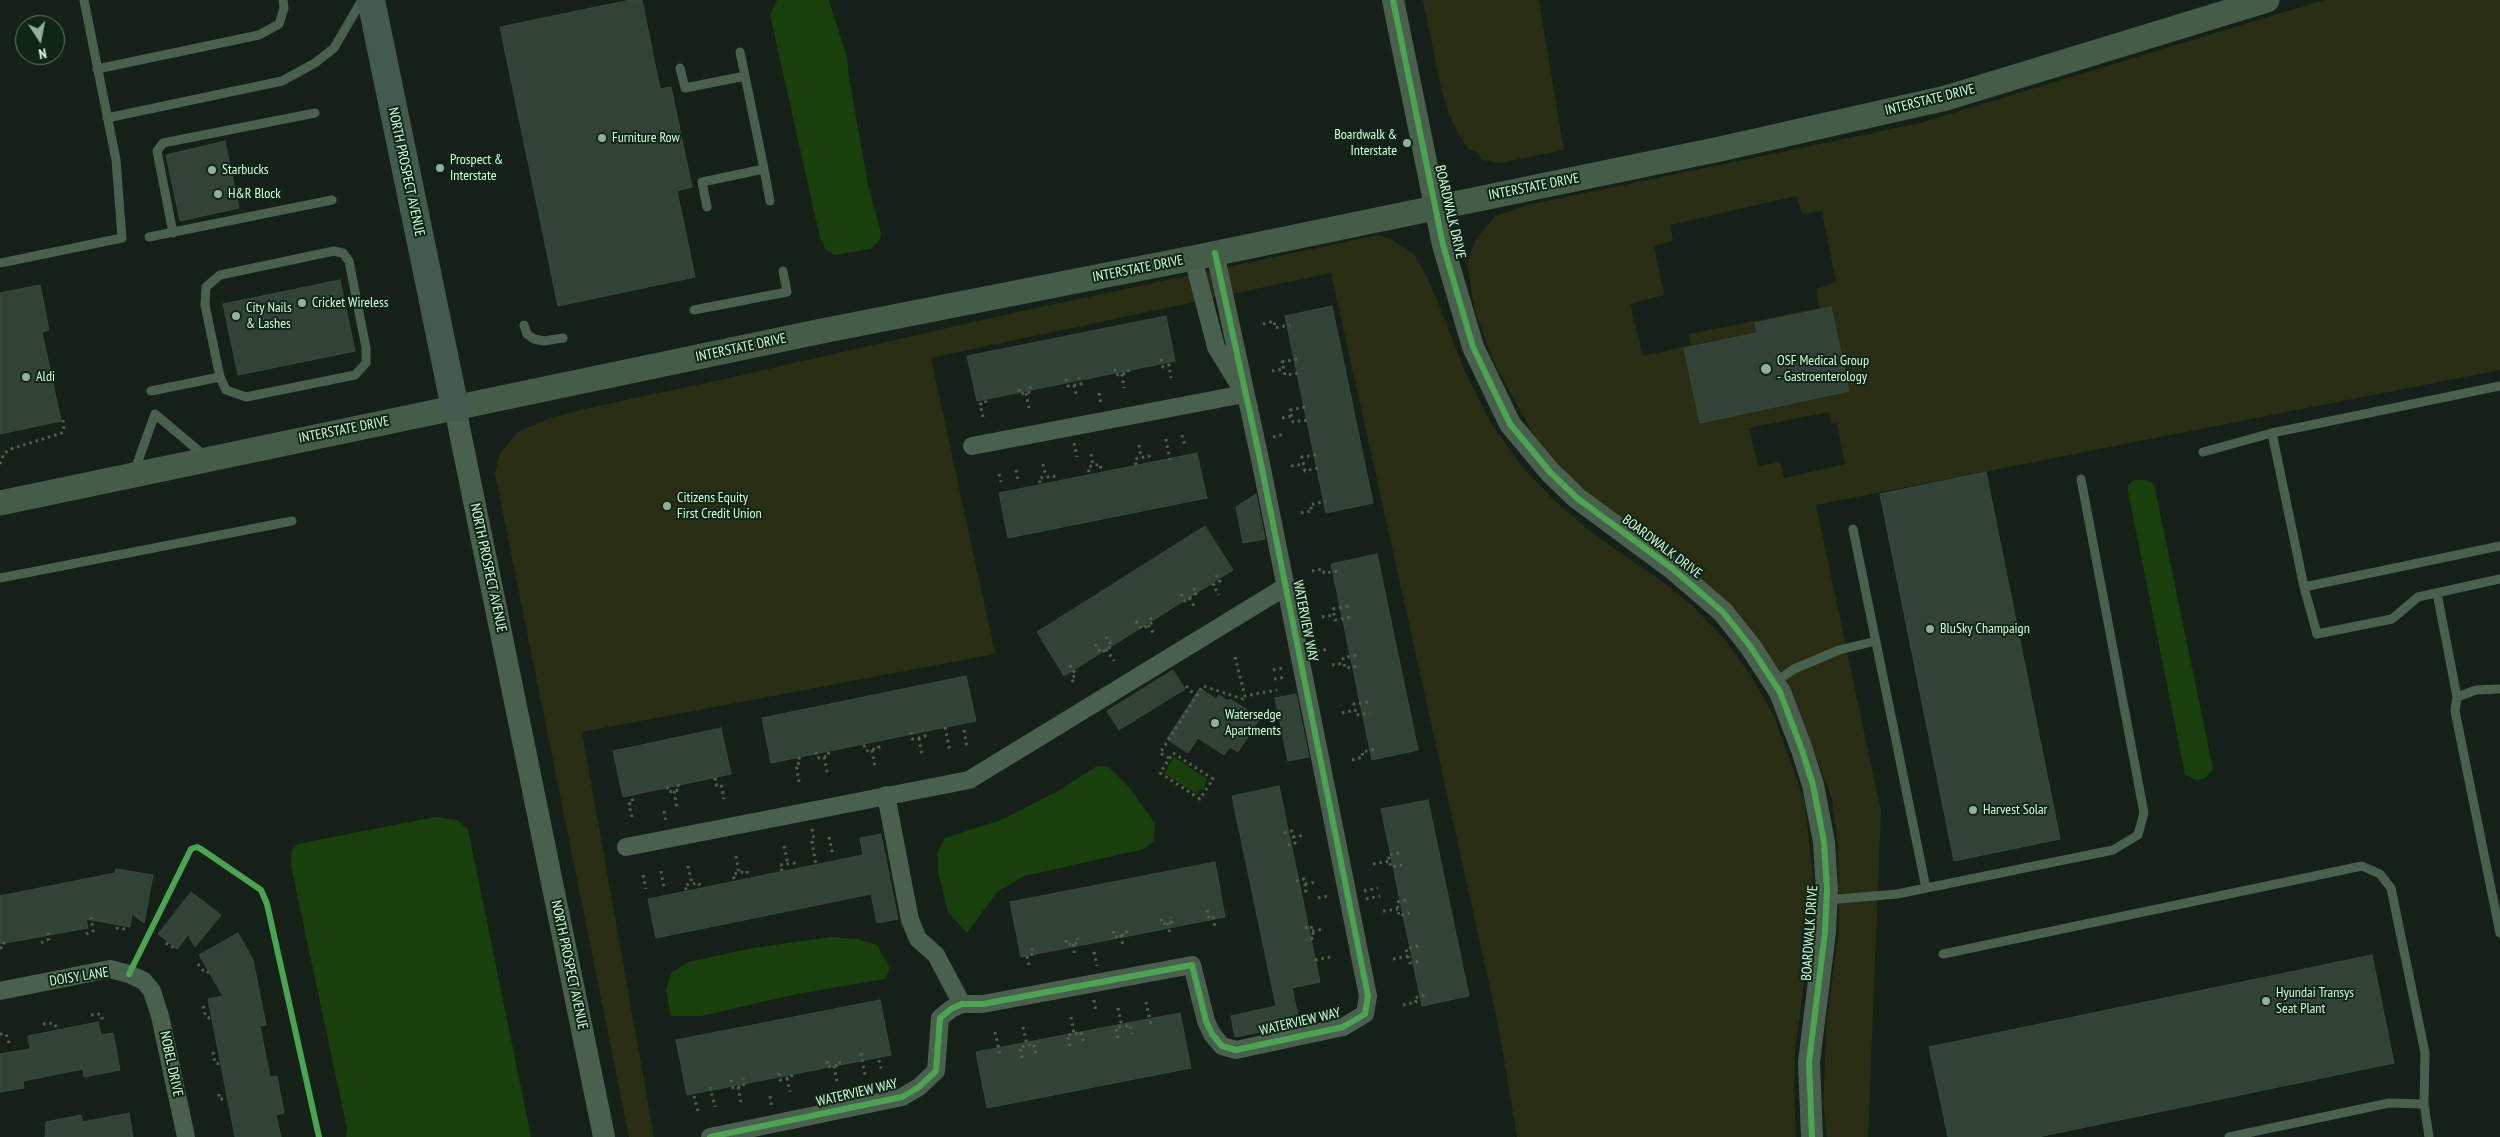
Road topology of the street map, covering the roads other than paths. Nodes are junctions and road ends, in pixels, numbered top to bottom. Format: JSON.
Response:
{"nodes":[{"id":1,"x":84,"y":0,"type":"edge"},
{"id":2,"x":283,"y":0,"type":"edge"},
{"id":3,"x":362,"y":0,"type":"edge"},
{"id":4,"x":371,"y":0,"type":"edge"},
{"id":5,"x":1393,"y":0,"type":"edge"},
{"id":6,"x":2267,"y":0,"type":"edge"},
{"id":7,"x":740,"y":52,"type":"dead end"},
{"id":8,"x":680,"y":68,"type":"dead end"},
{"id":9,"x":97,"y":69,"type":"junction"},
{"id":10,"x":745,"y":76,"type":"junction"},
{"id":11,"x":316,"y":114,"type":"dead end"},
{"id":12,"x":107,"y":118,"type":"junction"},
{"id":13,"x":764,"y":169,"type":"junction"},
{"id":14,"x":332,"y":200,"type":"dead end"},
{"id":15,"x":770,"y":202,"type":"dead end"},
{"id":16,"x":707,"y":207,"type":"dead end"},
{"id":17,"x":1436,"y":208,"type":"junction"},
{"id":18,"x":173,"y":233,"type":"junction"},
{"id":19,"x":149,"y":237,"type":"dead end"},
{"id":20,"x":1204,"y":256,"type":"junction"},
{"id":21,"x":0,"y":263,"type":"edge"},
{"id":22,"x":783,"y":271,"type":"dead end"},
{"id":23,"x":694,"y":310,"type":"dead end"},
{"id":24,"x":524,"y":325,"type":"dead end"},
{"id":25,"x":563,"y":338,"type":"dead end"},
{"id":26,"x":220,"y":377,"type":"junction"},
{"id":27,"x":2500,"y":386,"type":"edge"},
{"id":28,"x":151,"y":391,"type":"dead end"},
{"id":29,"x":1244,"y":394,"type":"junction"},
{"id":30,"x":455,"y":408,"type":"junction"},
{"id":31,"x":2272,"y":433,"type":"junction"},
{"id":32,"x":972,"y":446,"type":"dead end"},
{"id":33,"x":2203,"y":452,"type":"dead end"},
{"id":34,"x":208,"y":459,"type":"junction"},
{"id":35,"x":133,"y":475,"type":"junction"},
{"id":36,"x":2081,"y":479,"type":"dead end"},
{"id":37,"x":0,"y":503,"type":"edge"},
{"id":38,"x":292,"y":521,"type":"dead end"},
{"id":39,"x":1853,"y":529,"type":"dead end"},
{"id":40,"x":2500,"y":546,"type":"edge"},
{"id":41,"x":0,"y":578,"type":"edge"},
{"id":42,"x":2500,"y":579,"type":"edge"},
{"id":43,"x":1285,"y":587,"type":"junction"},
{"id":44,"x":2304,"y":587,"type":"junction"},
{"id":45,"x":2437,"y":592,"type":"junction"},
{"id":46,"x":1876,"y":641,"type":"junction"},
{"id":47,"x":1774,"y":683,"type":"junction"},
{"id":48,"x":2500,"y":690,"type":"edge"},
{"id":49,"x":2457,"y":697,"type":"junction"},
{"id":50,"x":886,"y":796,"type":"junction"},
{"id":51,"x":626,"y":847,"type":"dead end"},
{"id":52,"x":1926,"y":888,"type":"junction"},
{"id":53,"x":1827,"y":900,"type":"junction"},
{"id":54,"x":2500,"y":933,"type":"edge"},
{"id":55,"x":1943,"y":954,"type":"dead end"},
{"id":56,"x":0,"y":991,"type":"edge"},
{"id":57,"x":152,"y":991,"type":"joint"},
{"id":58,"x":962,"y":1004,"type":"junction"},
{"id":59,"x":2424,"y":1104,"type":"junction"},
{"id":60,"x":186,"y":1137,"type":"edge"},
{"id":61,"x":604,"y":1137,"type":"edge"},
{"id":62,"x":710,"y":1137,"type":"edge"},
{"id":63,"x":1812,"y":1137,"type":"edge"},
{"id":64,"x":2229,"y":1137,"type":"edge"},
{"id":65,"x":2429,"y":1137,"type":"edge"}],
"edges":[{"from":1,"to":9,"type":"lane"},
{"from":2,"to":9,"type":"lane"},
{"from":3,"to":12,"type":"lane"},
{"from":4,"to":30,"type":"main road","name":"NORTH PROSPECT AVENUE"},
{"from":5,"to":17,"type":"street","name":"BOARDWALK DRIVE"},
{"from":6,"to":17,"type":"main road","name":"INTERSTATE DRIVE"},
{"from":7,"to":10,"type":"lane"},
{"from":8,"to":10,"type":"lane"},
{"from":9,"to":12,"type":"lane"},
{"from":10,"to":13,"type":"lane"},
{"from":11,"to":18,"type":"lane"},
{"from":12,"to":21,"type":"lane"},
{"from":13,"to":15,"type":"lane"},
{"from":13,"to":16,"type":"lane"},
{"from":14,"to":18,"type":"lane"},
{"from":17,"to":20,"type":"main road","name":"INTERSTATE DRIVE"},
{"from":17,"to":47,"type":"street","name":"BOARDWALK DRIVE"},
{"from":18,"to":19,"type":"lane"},
{"from":20,"to":29,"type":"street","name":"WATERVIEW WAY"},
{"from":20,"to":30,"type":"main road","name":"INTERSTATE DRIVE"},
{"from":22,"to":23,"type":"lane"},
{"from":24,"to":25,"type":"lane"},
{"from":26,"to":26,"type":"lane"},
{"from":26,"to":28,"type":"lane"},
{"from":27,"to":31,"type":"lane"},
{"from":29,"to":32,"type":"street"},
{"from":29,"to":43,"type":"street","name":"WATERVIEW WAY"},
{"from":30,"to":34,"type":"main road","name":"INTERSTATE DRIVE"},
{"from":30,"to":61,"type":"street","name":"NORTH PROSPECT AVENUE"},
{"from":31,"to":33,"type":"lane"},
{"from":31,"to":44,"type":"lane"},
{"from":34,"to":35,"type":"main road","name":"INTERSTATE DRIVE"},
{"from":34,"to":35,"type":"lane"},
{"from":35,"to":37,"type":"main road","name":"INTERSTATE DRIVE"},
{"from":36,"to":52,"type":"lane"},
{"from":38,"to":41,"type":"lane"},
{"from":39,"to":46,"type":"lane"},
{"from":40,"to":44,"type":"lane"},
{"from":42,"to":45,"type":"lane"},
{"from":43,"to":50,"type":"street","name":"WATERVIEW WAY"},
{"from":43,"to":58,"type":"street","name":"WATERVIEW WAY"},
{"from":44,"to":45,"type":"lane"},
{"from":45,"to":49,"type":"lane"},
{"from":46,"to":47,"type":"lane"},
{"from":46,"to":52,"type":"lane"},
{"from":47,"to":53,"type":"street","name":"BOARDWALK DRIVE"},
{"from":48,"to":49,"type":"lane"},
{"from":49,"to":54,"type":"lane"},
{"from":50,"to":51,"type":"street","name":"WATERVIEW WAY"},
{"from":50,"to":58,"type":"street"},
{"from":52,"to":53,"type":"lane"},
{"from":53,"to":63,"type":"street","name":"BOARDWALK DRIVE"},
{"from":55,"to":59,"type":"lane"},
{"from":56,"to":57,"type":"street","name":"DOISY LANE"},
{"from":57,"to":60,"type":"street","name":"NOBEL DRIVE"},
{"from":58,"to":62,"type":"street","name":"WATERVIEW WAY"},
{"from":59,"to":64,"type":"lane"},
{"from":59,"to":65,"type":"lane"}]}
